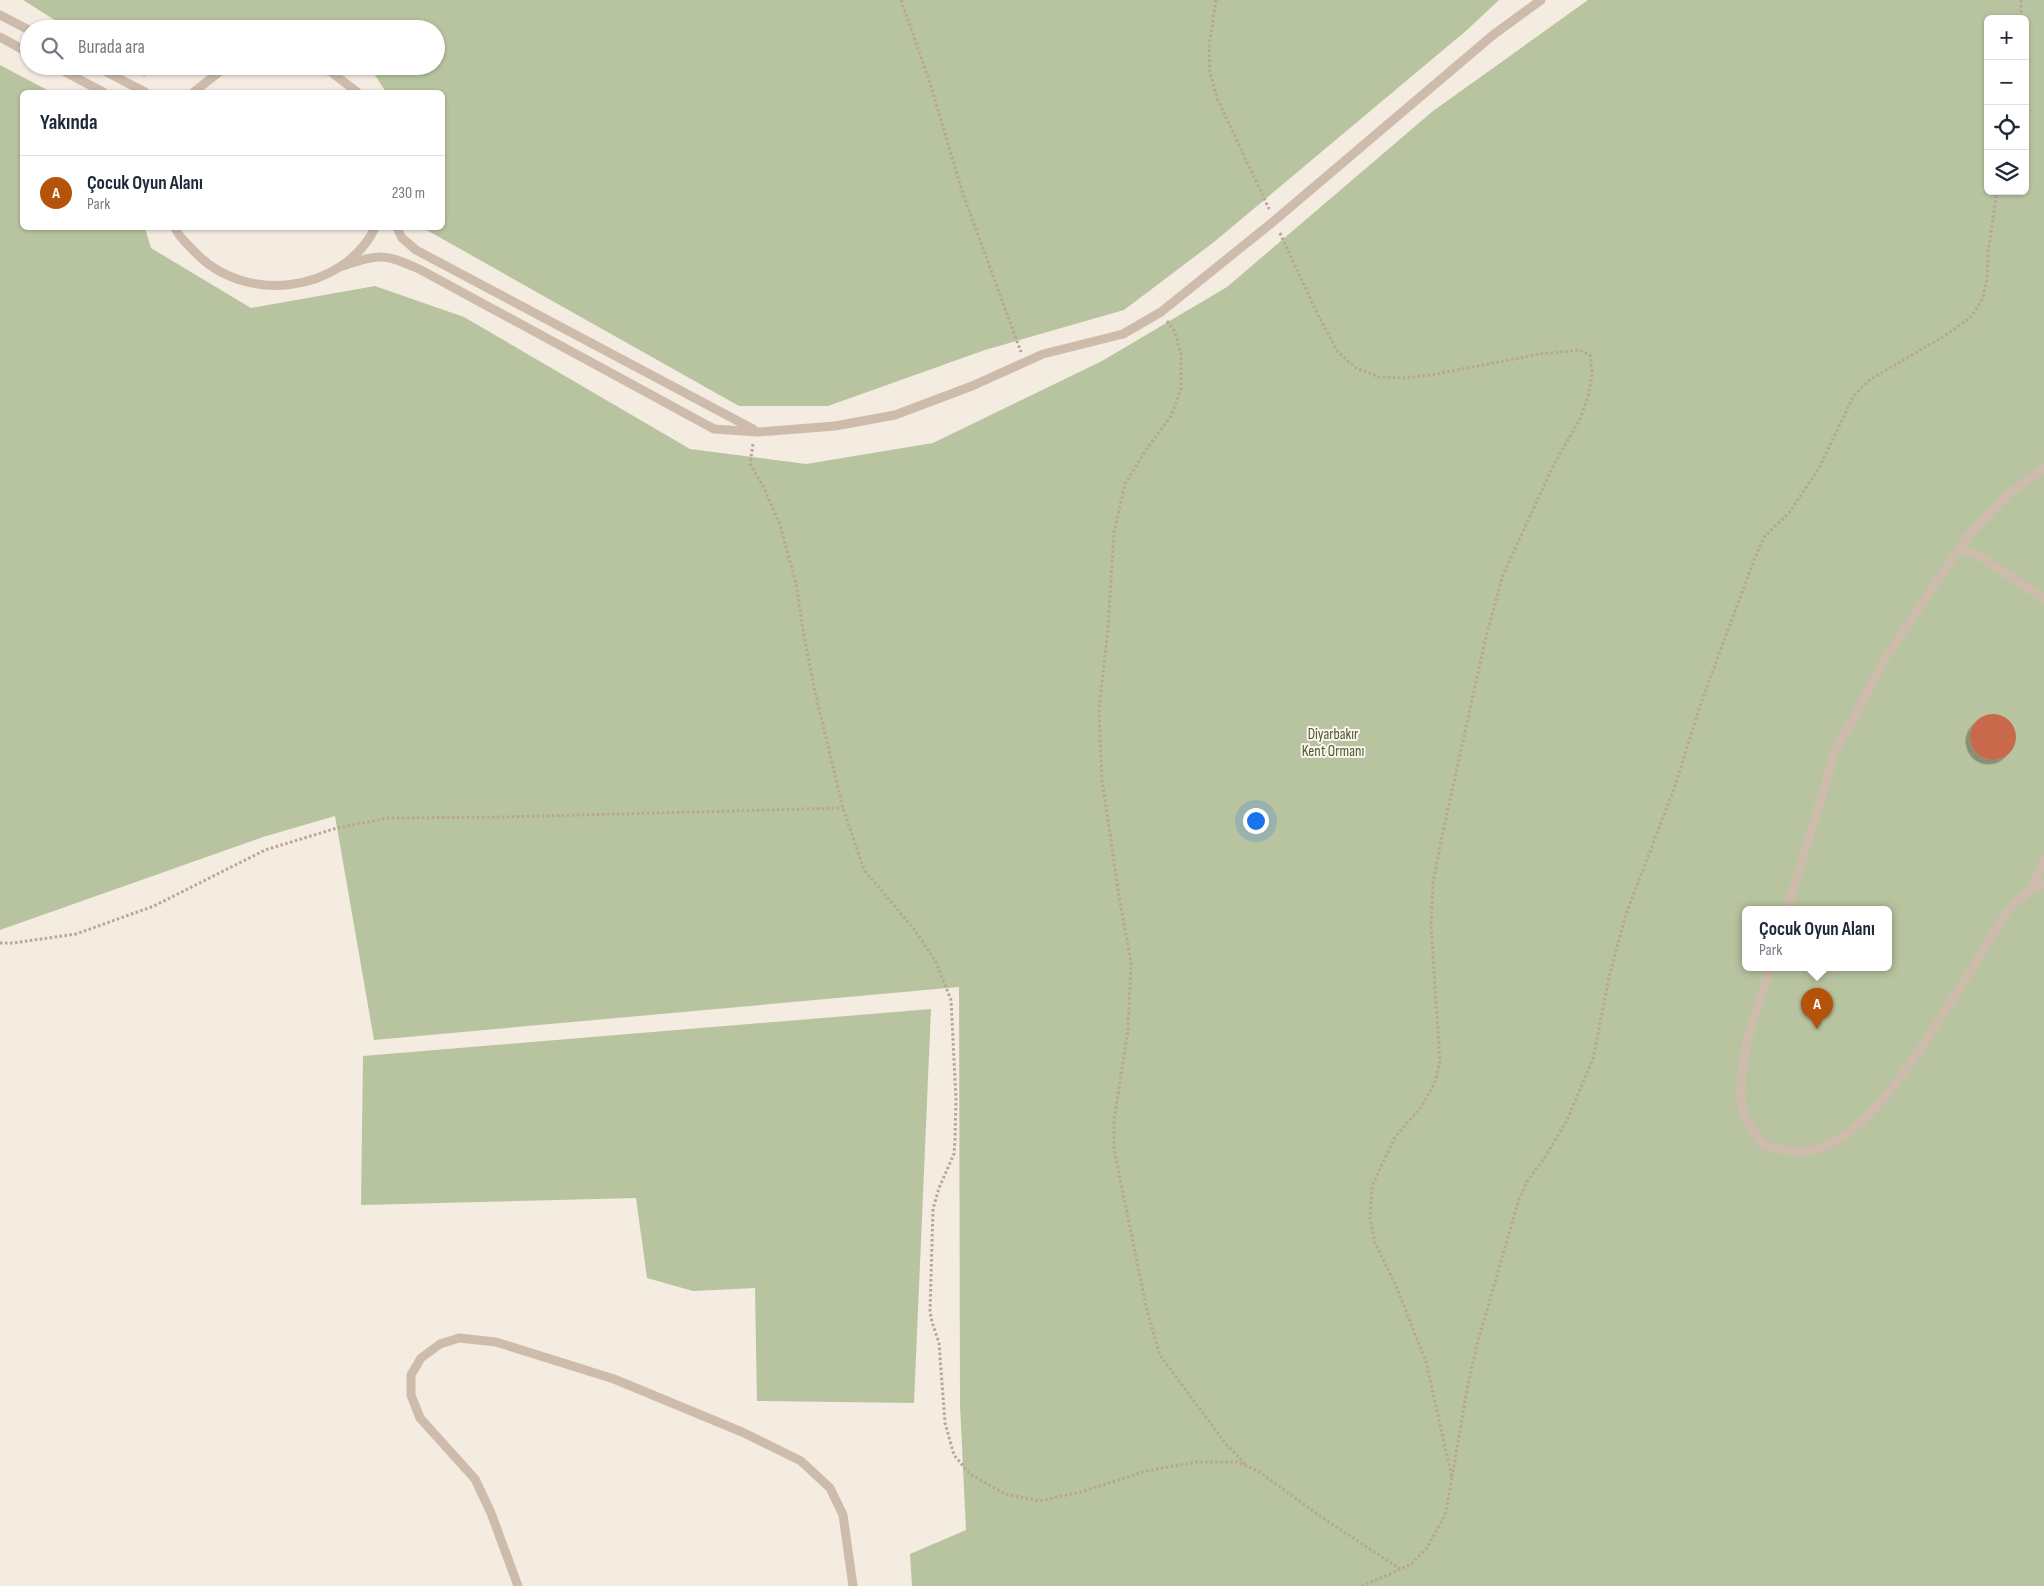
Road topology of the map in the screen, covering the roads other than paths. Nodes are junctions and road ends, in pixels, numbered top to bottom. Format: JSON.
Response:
{"nodes":[{"id":1,"x":1542,"y":0,"type":"edge"},
{"id":2,"x":0,"y":14,"type":"edge"},
{"id":3,"x":20,"y":25,"type":"edge"},
{"id":4,"x":0,"y":37,"type":"edge"},
{"id":5,"x":20,"y":48,"type":"edge"},
{"id":6,"x":71,"y":75,"type":"edge"},
{"id":7,"x":112,"y":75,"type":"edge"},
{"id":8,"x":215,"y":75,"type":"edge"},
{"id":9,"x":335,"y":75,"type":"edge"},
{"id":10,"x":99,"y":90,"type":"edge"},
{"id":11,"x":141,"y":90,"type":"edge"},
{"id":12,"x":196,"y":90,"type":"edge"},
{"id":13,"x":354,"y":90,"type":"edge"},
{"id":14,"x":176,"y":230,"type":"edge"},
{"id":15,"x":374,"y":230,"type":"edge"},
{"id":16,"x":399,"y":230,"type":"edge"},
{"id":17,"x":343,"y":266,"type":"junction"},
{"id":18,"x":758,"y":432,"type":"junction"},
{"id":19,"x":2044,"y":468,"type":"edge"},
{"id":20,"x":1960,"y":548,"type":"junction"},
{"id":21,"x":2044,"y":599,"type":"edge"},
{"id":22,"x":2044,"y":859,"type":"edge"},
{"id":23,"x":2044,"y":884,"type":"edge"},
{"id":24,"x":2032,"y":888,"type":"junction"},
{"id":25,"x":1787,"y":906,"type":"edge"},
{"id":26,"x":1769,"y":971,"type":"edge"},
{"id":27,"x":518,"y":1586,"type":"edge"},
{"id":28,"x":853,"y":1586,"type":"edge"}],
"edges":[{"from":1,"to":18,"type":"lane"},
{"from":2,"to":3,"type":"lane"},
{"from":4,"to":5,"type":"lane"},
{"from":6,"to":10,"type":"lane"},
{"from":7,"to":11,"type":"lane"},
{"from":8,"to":12,"type":"lane"},
{"from":9,"to":13,"type":"lane"},
{"from":14,"to":17,"type":"lane"},
{"from":15,"to":17,"type":"lane"},
{"from":16,"to":18,"type":"lane"},
{"from":17,"to":18,"type":"lane"},
{"from":19,"to":20,"type":"lane"},
{"from":20,"to":21,"type":"lane"},
{"from":20,"to":25,"type":"lane"},
{"from":22,"to":24,"type":"lane"},
{"from":23,"to":24,"type":"lane"},
{"from":24,"to":26,"type":"lane"},
{"from":27,"to":28,"type":"lane"}]}
